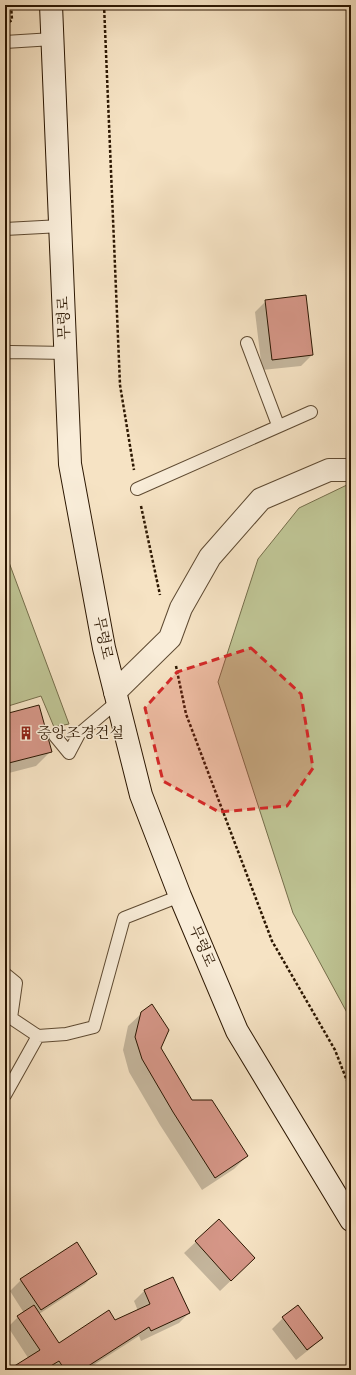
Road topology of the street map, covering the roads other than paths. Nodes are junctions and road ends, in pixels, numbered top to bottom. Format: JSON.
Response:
{"nodes":[{"id":1,"x":51,"y":5,"type":"edge"},
{"id":2,"x":53,"y":39,"type":"junction"},
{"id":3,"x":5,"y":42,"type":"edge"},
{"id":4,"x":61,"y":226,"type":"junction"},
{"id":5,"x":5,"y":229,"type":"edge"},
{"id":6,"x":247,"y":343,"type":"dead end"},
{"id":7,"x":5,"y":353,"type":"edge"},
{"id":8,"x":66,"y":353,"type":"junction"},
{"id":9,"x":311,"y":412,"type":"dead end"},
{"id":10,"x":278,"y":425,"type":"junction"},
{"id":11,"x":351,"y":470,"type":"edge"},
{"id":12,"x":137,"y":489,"type":"dead end"},
{"id":13,"x":117,"y":697,"type":"junction"},
{"id":14,"x":55,"y":736,"type":"dead end"},
{"id":15,"x":180,"y":896,"type":"junction"},
{"id":16,"x":5,"y":974,"type":"edge"},
{"id":17,"x":38,"y":1036,"type":"junction"},
{"id":18,"x":5,"y":1095,"type":"edge"},
{"id":19,"x":351,"y":1220,"type":"edge"}],
"edges":[{"from":1,"to":2,"type":"main road","name":"무령로"},
{"from":2,"to":3,"type":"lane"},
{"from":2,"to":4,"type":"main road","name":"무령로"},
{"from":4,"to":5,"type":"lane"},
{"from":4,"to":8,"type":"main road","name":"무령로"},
{"from":6,"to":10,"type":"lane"},
{"from":7,"to":8,"type":"lane"},
{"from":8,"to":13,"type":"main road","name":"무령로"},
{"from":9,"to":10,"type":"lane"},
{"from":10,"to":12,"type":"lane"},
{"from":11,"to":13,"type":"main road"},
{"from":13,"to":14,"type":"lane"},
{"from":13,"to":15,"type":"main road","name":"무령로"},
{"from":15,"to":17,"type":"lane"},
{"from":15,"to":19,"type":"main road","name":"무령로"},
{"from":16,"to":17,"type":"lane"},
{"from":17,"to":18,"type":"lane"}]}
